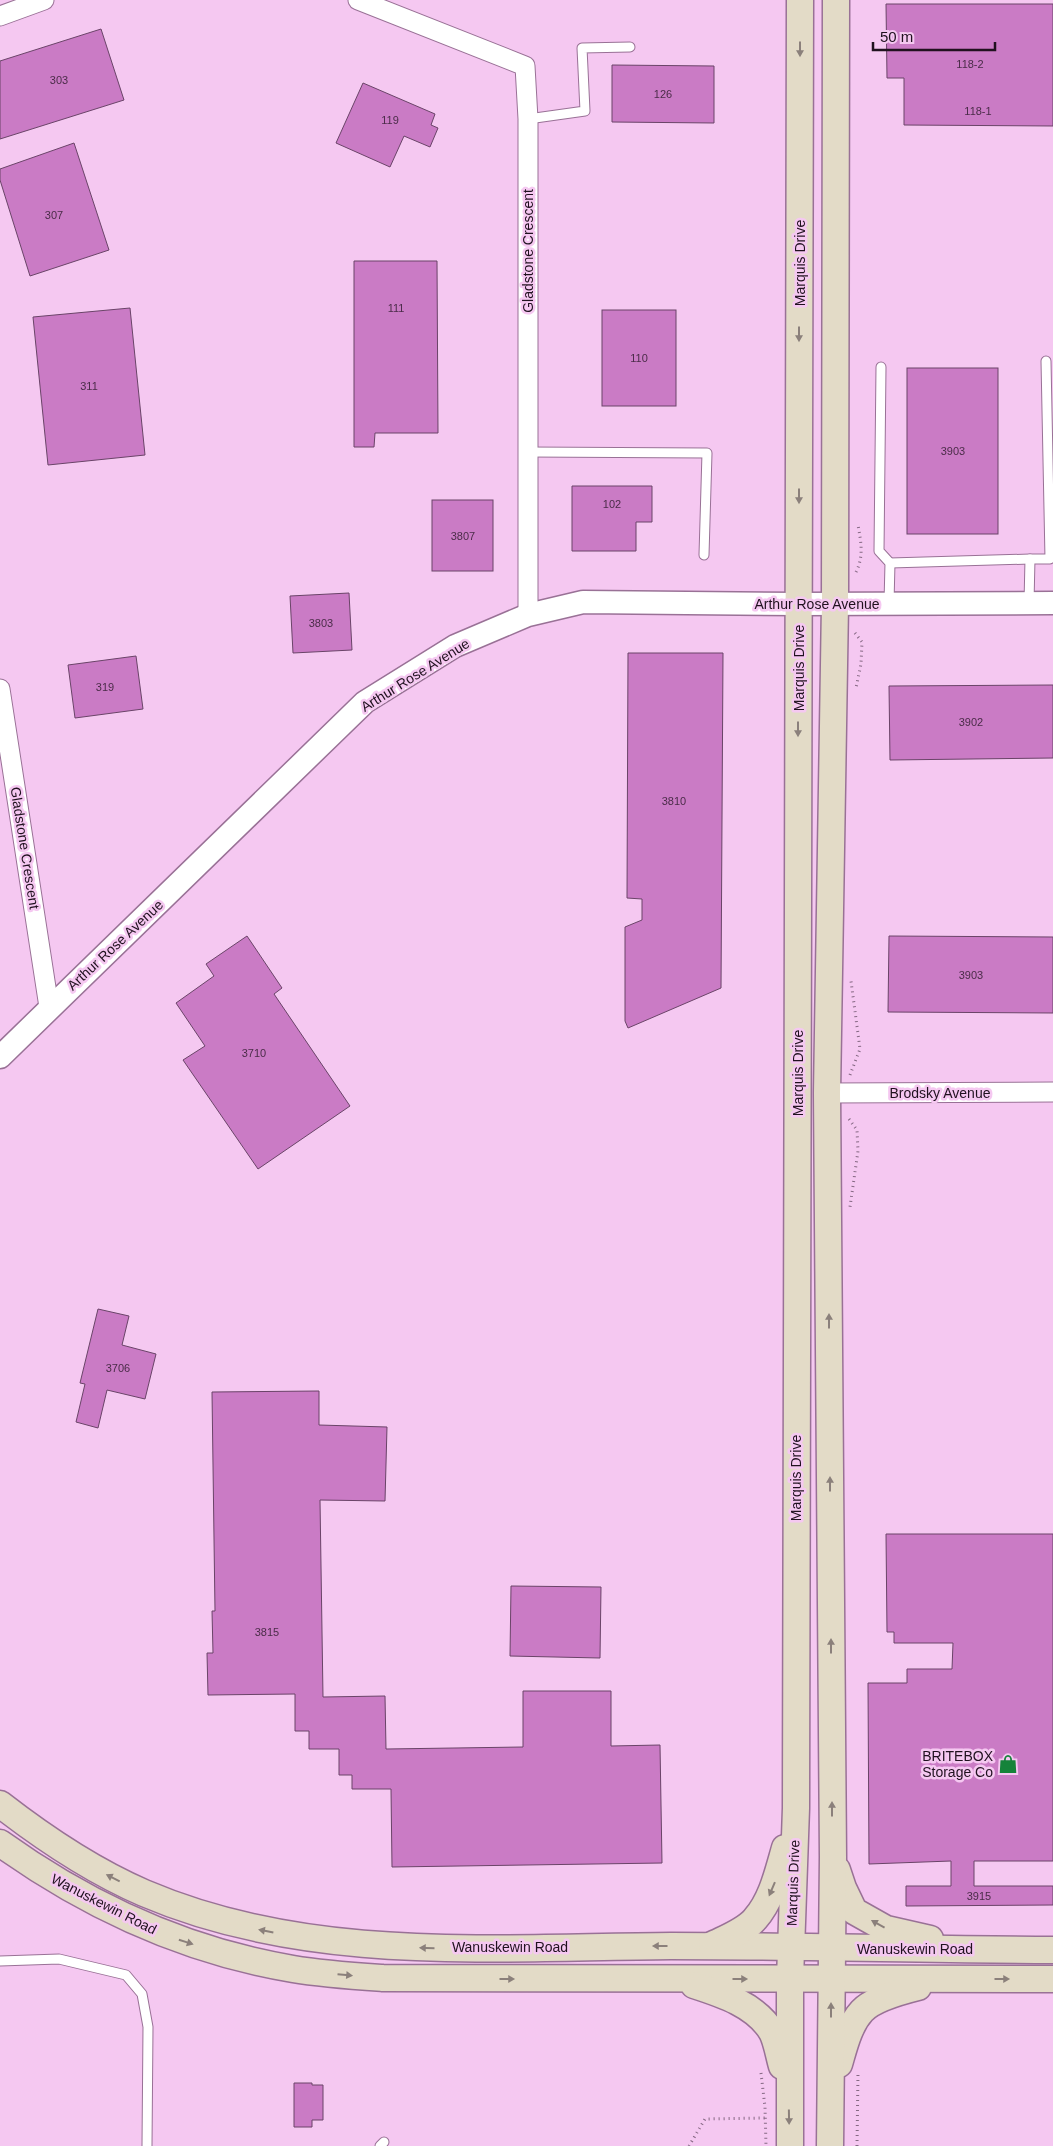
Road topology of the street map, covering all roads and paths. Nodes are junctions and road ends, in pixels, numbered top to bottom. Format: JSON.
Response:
{"nodes":[{"id":1,"x":44,"y":0,"type":"edge"},
{"id":2,"x":358,"y":0,"type":"edge"},
{"id":3,"x":800,"y":0,"type":"edge"},
{"id":4,"x":836,"y":0,"type":"edge"},
{"id":5,"x":0,"y":16,"type":"edge"},
{"id":6,"x":630,"y":47,"type":"dead end"},
{"id":7,"x":528,"y":119,"type":"junction"},
{"id":8,"x":1046,"y":361,"type":"dead end"},
{"id":9,"x":881,"y":367,"type":"dead end"},
{"id":10,"x":1050,"y":413,"type":"edge"},
{"id":11,"x":528,"y":452,"type":"junction"},
{"id":12,"x":1051,"y":490,"type":"edge"},
{"id":13,"x":704,"y":555,"type":"dead end"},
{"id":14,"x":1030,"y":559,"type":"junction"},
{"id":15,"x":890,"y":563,"type":"junction"},
{"id":16,"x":1029,"y":603,"type":"junction"},
{"id":17,"x":1053,"y":603,"type":"edge"},
{"id":18,"x":799,"y":604,"type":"junction"},
{"id":19,"x":835,"y":604,"type":"junction"},
{"id":20,"x":889,"y":604,"type":"junction"},
{"id":21,"x":528,"y":615,"type":"junction"},
{"id":22,"x":0,"y":688,"type":"edge"},
{"id":23,"x":5,"y":755,"type":"edge"},
{"id":24,"x":49,"y":1007,"type":"junction"},
{"id":25,"x":0,"y":1057,"type":"edge"},
{"id":26,"x":1053,"y":1092,"type":"edge"},
{"id":27,"x":827,"y":1094,"type":"junction"},
{"id":28,"x":0,"y":1804,"type":"edge"},
{"id":29,"x":796,"y":1808,"type":"junction"},
{"id":30,"x":0,"y":1842,"type":"edge"},
{"id":31,"x":833,"y":1857,"type":"junction"},
{"id":32,"x":709,"y":1946,"type":"junction"},
{"id":33,"x":791,"y":1948,"type":"junction"},
{"id":34,"x":831,"y":1949,"type":"junction"},
{"id":35,"x":976,"y":1949,"type":"junction"},
{"id":36,"x":1053,"y":1950,"type":"edge"},
{"id":37,"x":0,"y":1962,"type":"edge"},
{"id":38,"x":831,"y":1978,"type":"junction"},
{"id":39,"x":672,"y":1979,"type":"junction"},
{"id":40,"x":790,"y":1979,"type":"junction"},
{"id":41,"x":961,"y":1979,"type":"junction"},
{"id":42,"x":1053,"y":1979,"type":"edge"},
{"id":43,"x":759,"y":2065,"type":"dead end"},
{"id":44,"x":859,"y":2066,"type":"dead end"},
{"id":45,"x":789,"y":2088,"type":"junction"},
{"id":46,"x":830,"y":2089,"type":"junction"},
{"id":47,"x":765,"y":2118,"type":"junction"},
{"id":48,"x":147,"y":2146,"type":"edge"},
{"id":49,"x":689,"y":2146,"type":"edge"},
{"id":50,"x":766,"y":2146,"type":"edge"},
{"id":51,"x":790,"y":2146,"type":"edge"},
{"id":52,"x":830,"y":2146,"type":"edge"},
{"id":53,"x":857,"y":2146,"type":"edge"}],
"edges":[{"from":1,"to":5,"type":"street"},
{"from":2,"to":7,"type":"street","name":"Gladstone Crescent"},
{"from":3,"to":18,"type":"main road","name":"Marquis Drive","one_way":true},
{"from":4,"to":19,"type":"main road"},
{"from":6,"to":7,"type":"lane"},
{"from":7,"to":11,"type":"street","name":"Gladstone Crescent"},
{"from":8,"to":10,"type":"lane"},
{"from":9,"to":15,"type":"lane"},
{"from":10,"to":12,"type":"lane"},
{"from":11,"to":13,"type":"lane"},
{"from":11,"to":21,"type":"street","name":"Gladstone Crescent"},
{"from":12,"to":14,"type":"lane"},
{"from":14,"to":15,"type":"lane"},
{"from":14,"to":16,"type":"lane"},
{"from":15,"to":20,"type":"lane"},
{"from":16,"to":17,"type":"street","name":"Arthur Rose Avenue"},
{"from":16,"to":20,"type":"street","name":"Arthur Rose Avenue"},
{"from":18,"to":19,"type":"street","name":"Arthur Rose Avenue"},
{"from":18,"to":21,"type":"street","name":"Arthur Rose Avenue"},
{"from":18,"to":29,"type":"main road","name":"Marquis Drive","one_way":true},
{"from":19,"to":20,"type":"street","name":"Arthur Rose Avenue"},
{"from":19,"to":27,"type":"main road"},
{"from":21,"to":24,"type":"street","name":"Arthur Rose Avenue"},
{"from":22,"to":23,"type":"street","name":"Gladstone Crescent"},
{"from":23,"to":24,"type":"street","name":"Gladstone Crescent"},
{"from":24,"to":25,"type":"street","name":"Arthur Rose Avenue"},
{"from":26,"to":27,"type":"street","name":"Brodsky Avenue"},
{"from":31,"to":27,"type":"main road","one_way":true},
{"from":32,"to":28,"type":"main road","name":"Wanuskewin Road","one_way":true},
{"from":29,"to":32,"type":"main road","one_way":true},
{"from":29,"to":33,"type":"main road","name":"Marquis Drive"},
{"from":30,"to":39,"type":"main road","name":"Wanuskewin Road","one_way":true},
{"from":31,"to":34,"type":"main road"},
{"from":35,"to":31,"type":"main road","one_way":true},
{"from":32,"to":33,"type":"main road","name":"Wanuskewin Road"},
{"from":33,"to":34,"type":"main road","name":"Wanuskewin Road"},
{"from":33,"to":40,"type":"main road","name":"Marquis Drive"},
{"from":34,"to":35,"type":"main road","name":"Wanuskewin Road"},
{"from":34,"to":38,"type":"main road"},
{"from":35,"to":36,"type":"main road","name":"Wanuskewin Road"},
{"from":37,"to":48,"type":"lane"},
{"from":38,"to":40,"type":"main road","name":"Wanuskewin Road"},
{"from":38,"to":41,"type":"main road","name":"Wanuskewin Road"},
{"from":46,"to":38,"type":"main road","one_way":true},
{"from":39,"to":40,"type":"main road","name":"Wanuskewin Road","one_way":true},
{"from":39,"to":45,"type":"main road"},
{"from":40,"to":45,"type":"main road","name":"Marquis Drive"},
{"from":41,"to":42,"type":"main road","name":"Wanuskewin Road","one_way":true},
{"from":41,"to":46,"type":"main road"},
{"from":43,"to":47,"type":"path"},
{"from":44,"to":53,"type":"path"},
{"from":45,"to":51,"type":"main road","name":"Marquis Drive","one_way":true},
{"from":46,"to":52,"type":"main road"},
{"from":47,"to":49,"type":"path"},
{"from":47,"to":50,"type":"path"}]}
